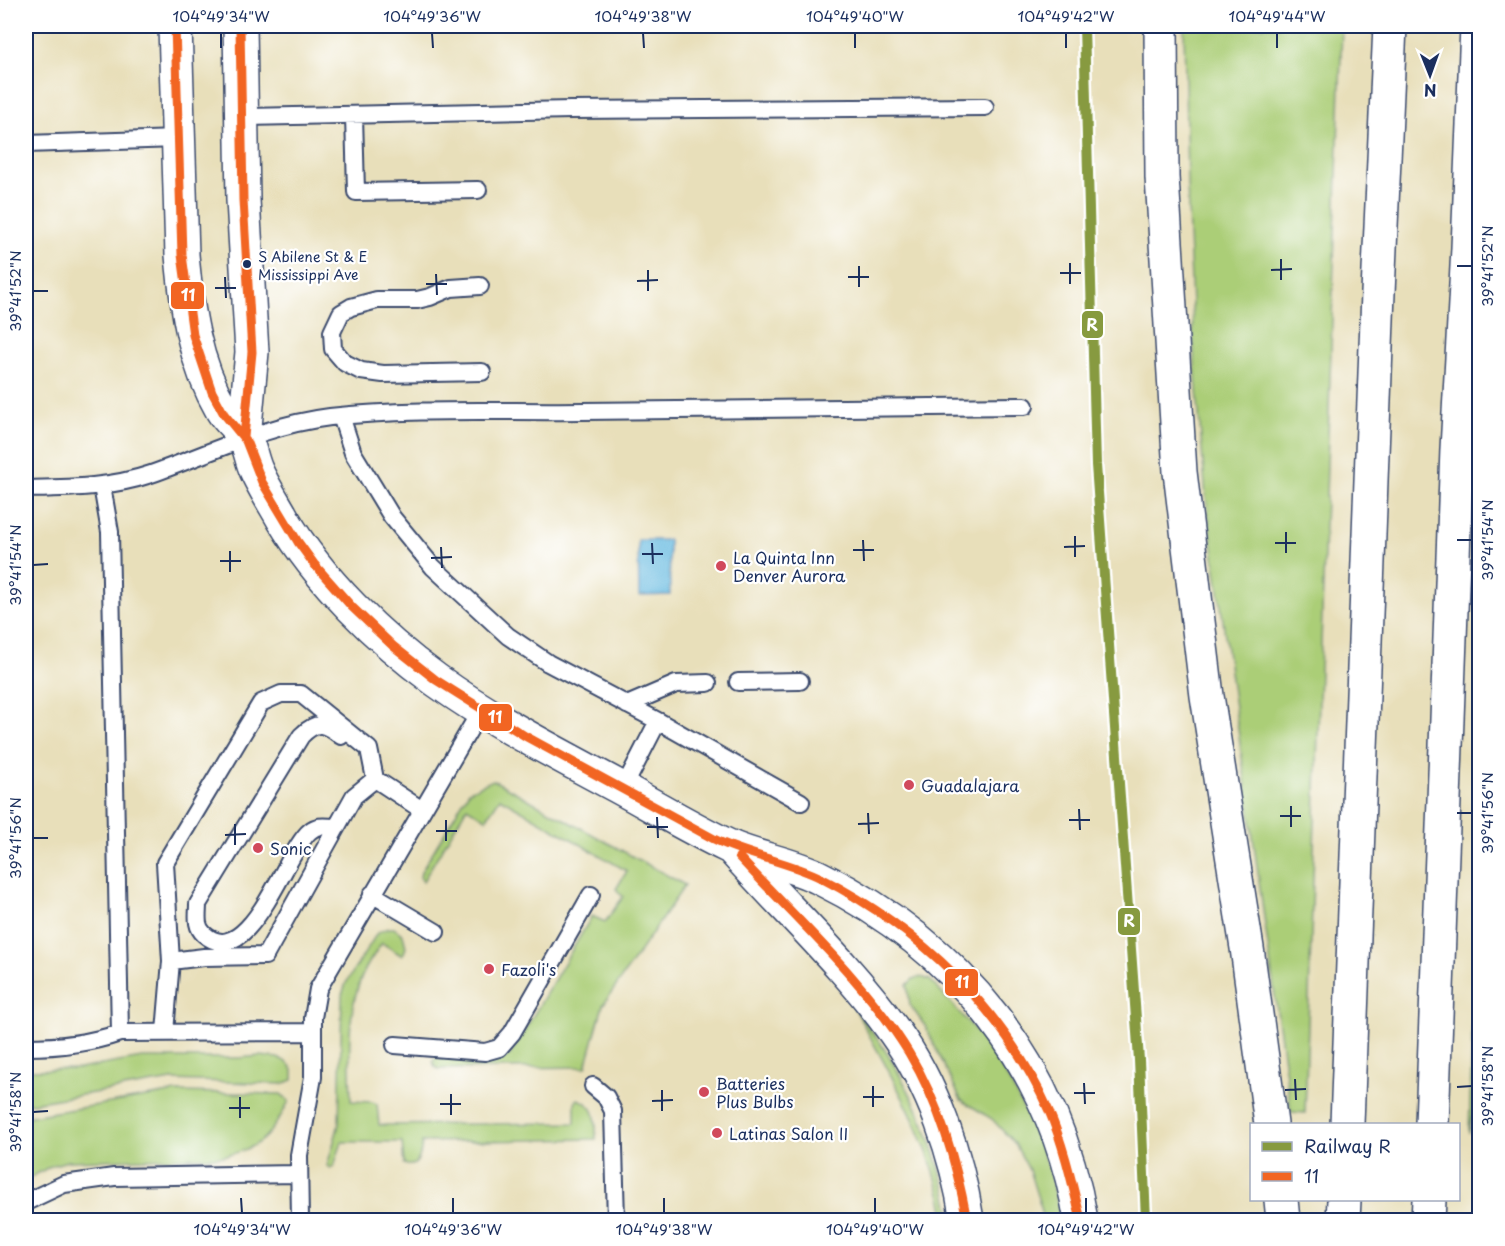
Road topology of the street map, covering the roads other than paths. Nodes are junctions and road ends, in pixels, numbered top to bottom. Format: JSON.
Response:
{"nodes":[{"id":1,"x":175,"y":26,"type":"edge"},
{"id":2,"x":240,"y":26,"type":"edge"},
{"id":3,"x":1390,"y":26,"type":"edge"},
{"id":4,"x":1478,"y":26,"type":"edge"},
{"id":5,"x":1160,"y":34,"type":"edge"},
{"id":6,"x":985,"y":106,"type":"dead end"},
{"id":7,"x":354,"y":115,"type":"junction"},
{"id":8,"x":242,"y":117,"type":"junction"},
{"id":9,"x":177,"y":139,"type":"junction"},
{"id":10,"x":26,"y":144,"type":"edge"},
{"id":11,"x":478,"y":190,"type":"dead end"},
{"id":12,"x":480,"y":286,"type":"dead end"},
{"id":13,"x":482,"y":372,"type":"dead end"},
{"id":14,"x":1025,"y":406,"type":"dead end"},
{"id":15,"x":341,"y":417,"type":"junction"},
{"id":16,"x":244,"y":437,"type":"junction"},
{"id":17,"x":102,"y":486,"type":"junction"},
{"id":18,"x":26,"y":489,"type":"edge"},
{"id":19,"x":800,"y":681,"type":"dead end"},
{"id":20,"x":738,"y":682,"type":"dead end"},
{"id":21,"x":708,"y":683,"type":"dead end"},
{"id":22,"x":627,"y":705,"type":"junction"},
{"id":23,"x":481,"y":710,"type":"junction"},
{"id":24,"x":658,"y":722,"type":"junction"},
{"id":25,"x":371,"y":761,"type":"junction"},
{"id":26,"x":375,"y":779,"type":"junction"},
{"id":27,"x":623,"y":789,"type":"junction"},
{"id":28,"x":801,"y":802,"type":"dead end"},
{"id":29,"x":422,"y":810,"type":"junction"},
{"id":30,"x":336,"y":827,"type":"junction"},
{"id":31,"x":730,"y":847,"type":"junction"},
{"id":32,"x":372,"y":894,"type":"junction"},
{"id":33,"x":591,"y":895,"type":"dead end"},
{"id":34,"x":436,"y":932,"type":"dead end"},
{"id":35,"x":171,"y":961,"type":"junction"},
{"id":36,"x":165,"y":1032,"type":"junction"},
{"id":37,"x":313,"y":1032,"type":"junction"},
{"id":38,"x":120,"y":1033,"type":"junction"},
{"id":39,"x":395,"y":1046,"type":"dead end"},
{"id":40,"x":26,"y":1047,"type":"edge"},
{"id":41,"x":593,"y":1086,"type":"dead end"},
{"id":42,"x":1270,"y":1123,"type":"edge"},
{"id":43,"x":1347,"y":1123,"type":"edge"},
{"id":44,"x":1432,"y":1123,"type":"edge"},
{"id":45,"x":299,"y":1174,"type":"junction"},
{"id":46,"x":1281,"y":1201,"type":"edge"},
{"id":47,"x":1344,"y":1201,"type":"edge"},
{"id":48,"x":1429,"y":1201,"type":"edge"},
{"id":49,"x":26,"y":1202,"type":"edge"},
{"id":50,"x":300,"y":1221,"type":"edge"},
{"id":51,"x":616,"y":1221,"type":"edge"},
{"id":52,"x":968,"y":1221,"type":"edge"},
{"id":53,"x":1081,"y":1221,"type":"edge"},
{"id":54,"x":1283,"y":1221,"type":"edge"},
{"id":55,"x":1343,"y":1221,"type":"edge"},
{"id":56,"x":1428,"y":1221,"type":"edge"}],
"edges":[{"from":1,"to":9,"type":"main road"},
{"from":2,"to":8,"type":"main road"},
{"from":3,"to":43,"type":"main road"},
{"from":4,"to":44,"type":"main road"},
{"from":5,"to":42,"type":"main road"},
{"from":6,"to":7,"type":"lane"},
{"from":7,"to":8,"type":"lane"},
{"from":7,"to":11,"type":"lane"},
{"from":8,"to":16,"type":"main road"},
{"from":9,"to":10,"type":"lane"},
{"from":9,"to":16,"type":"main road"},
{"from":12,"to":13,"type":"lane"},
{"from":14,"to":15,"type":"lane"},
{"from":15,"to":16,"type":"lane"},
{"from":15,"to":22,"type":"lane"},
{"from":16,"to":17,"type":"lane"},
{"from":16,"to":23,"type":"main road"},
{"from":17,"to":18,"type":"lane"},
{"from":17,"to":38,"type":"lane"},
{"from":19,"to":20,"type":"lane"},
{"from":21,"to":22,"type":"lane"},
{"from":22,"to":24,"type":"lane"},
{"from":23,"to":27,"type":"main road"},
{"from":23,"to":29,"type":"lane"},
{"from":24,"to":27,"type":"lane"},
{"from":24,"to":28,"type":"lane"},
{"from":25,"to":26,"type":"lane"},
{"from":25,"to":30,"type":"lane"},
{"from":25,"to":35,"type":"lane"},
{"from":26,"to":29,"type":"lane"},
{"from":26,"to":30,"type":"lane"},
{"from":27,"to":31,"type":"main road"},
{"from":29,"to":32,"type":"lane"},
{"from":30,"to":35,"type":"lane"},
{"from":31,"to":52,"type":"main road"},
{"from":31,"to":53,"type":"main road"},
{"from":32,"to":34,"type":"lane"},
{"from":32,"to":37,"type":"lane"},
{"from":33,"to":39,"type":"lane"},
{"from":35,"to":36,"type":"lane"},
{"from":36,"to":37,"type":"lane"},
{"from":36,"to":38,"type":"lane"},
{"from":37,"to":45,"type":"lane"},
{"from":38,"to":40,"type":"lane"},
{"from":41,"to":51,"type":"lane"},
{"from":45,"to":49,"type":"lane"},
{"from":45,"to":50,"type":"lane"},
{"from":46,"to":54,"type":"main road"},
{"from":47,"to":55,"type":"main road"},
{"from":48,"to":56,"type":"main road"}]}
